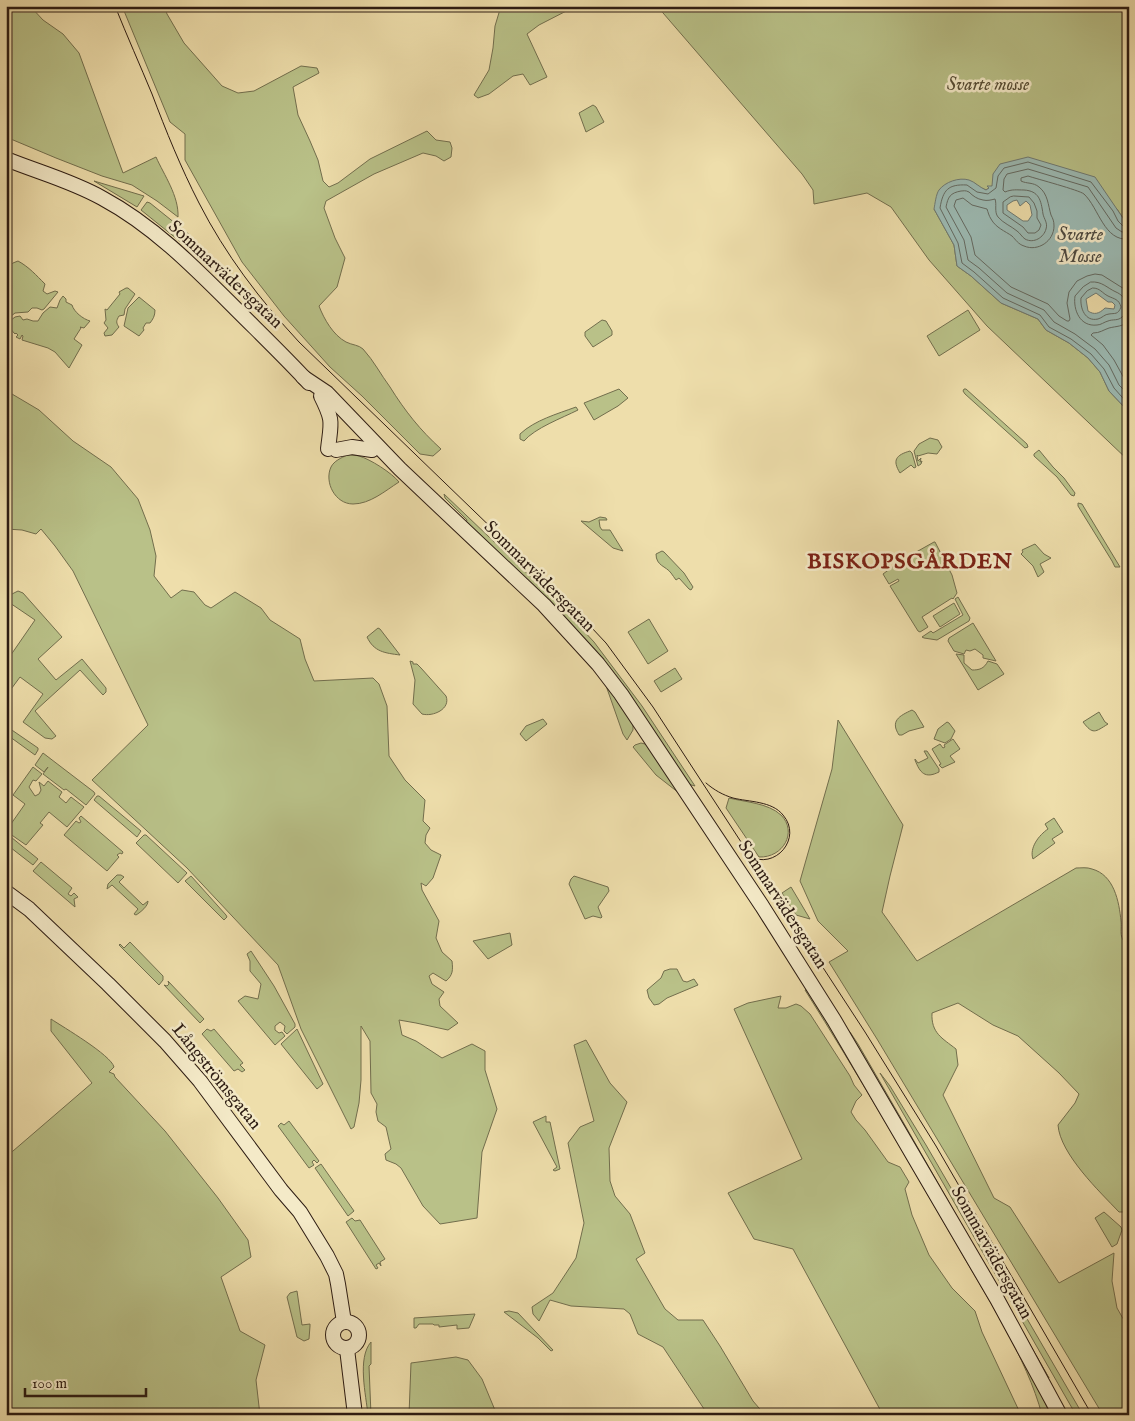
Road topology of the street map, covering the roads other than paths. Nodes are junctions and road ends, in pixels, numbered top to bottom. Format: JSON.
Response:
{"nodes":[{"id":1,"x":6,"y":159,"type":"edge"},
{"id":2,"x":303,"y":377,"type":"junction"},
{"id":3,"x":321,"y":396,"type":"junction"},
{"id":4,"x":372,"y":450,"type":"junction"},
{"id":5,"x":400,"y":469,"type":"junction"},
{"id":6,"x":6,"y":892,"type":"edge"},
{"id":7,"x":355,"y":1415,"type":"edge"},
{"id":8,"x":1060,"y":1415,"type":"edge"}],
"edges":[{"from":1,"to":2,"type":"street","name":"Sommarvädersgatan"},
{"from":2,"to":3,"type":"street","name":"Sommarvädersgatan"},
{"from":2,"to":5,"type":"street","name":"Sommarvädersgatan"},
{"from":3,"to":4,"type":"street","name":"Sommarvädersgatan"},
{"from":3,"to":4,"type":"street"},
{"from":4,"to":5,"type":"street","name":"Sommarvädersgatan"},
{"from":5,"to":8,"type":"street","name":"Sommarvädersgatan"},
{"from":6,"to":7,"type":"street","name":"Långströmsgatan"}]}
